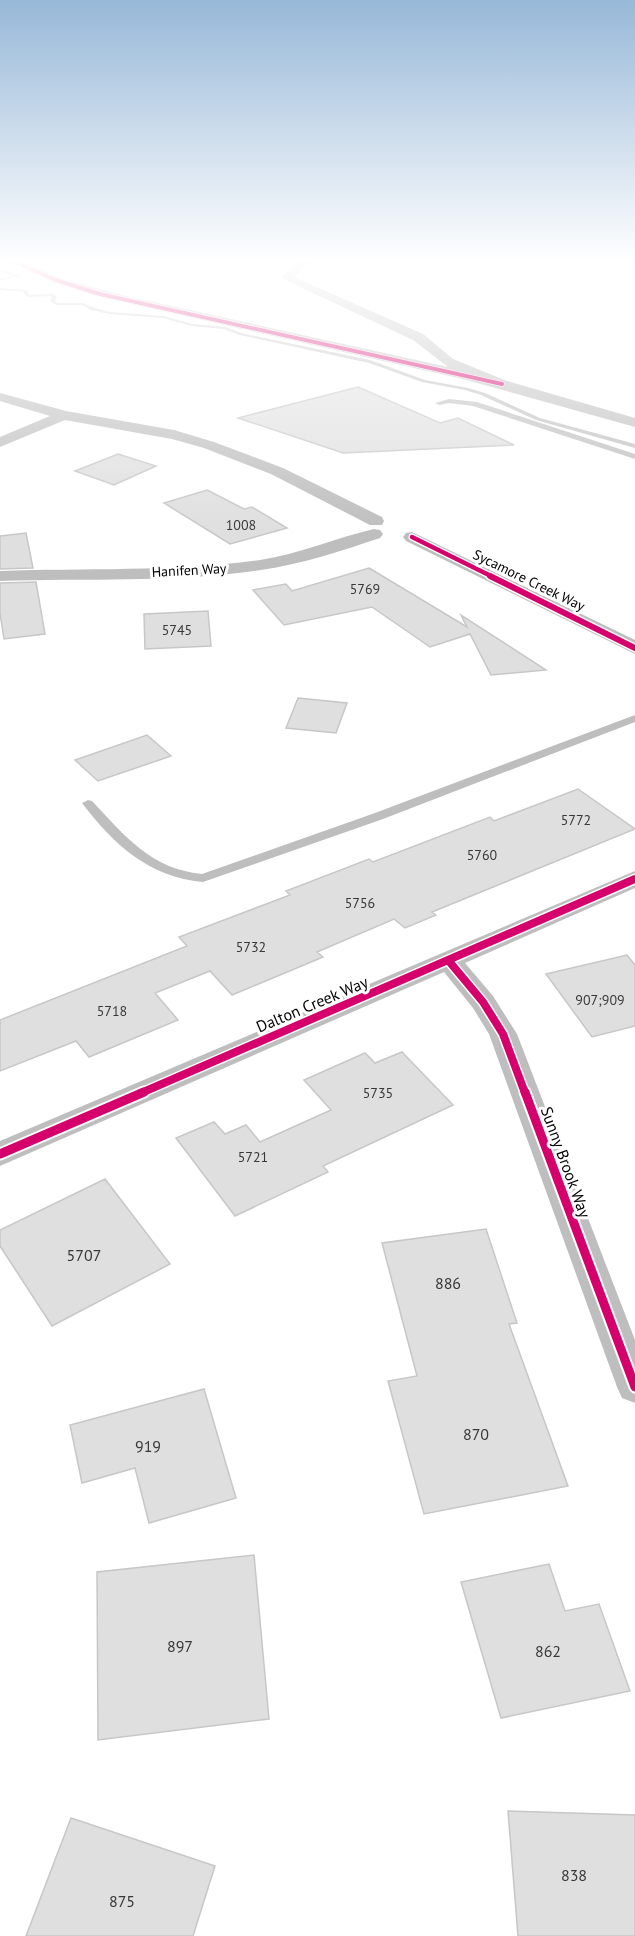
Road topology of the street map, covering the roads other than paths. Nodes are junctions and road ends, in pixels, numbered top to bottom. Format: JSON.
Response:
{"nodes":[{"id":1,"x":367,"y":351,"type":"edge"},
{"id":2,"x":435,"y":351,"type":"edge"},
{"id":3,"x":502,"y":384,"type":"junction"},
{"id":4,"x":0,"y":397,"type":"edge"},
{"id":5,"x":439,"y":403,"type":"dead end"},
{"id":6,"x":64,"y":415,"type":"junction"},
{"id":7,"x":635,"y":423,"type":"edge"},
{"id":8,"x":0,"y":442,"type":"edge"},
{"id":9,"x":635,"y":456,"type":"edge"},
{"id":10,"x":405,"y":525,"type":"junction"},
{"id":11,"x":375,"y":527,"type":"junction"},
{"id":12,"x":0,"y":576,"type":"edge"},
{"id":13,"x":635,"y":648,"type":"edge"},
{"id":14,"x":635,"y":718,"type":"edge"},
{"id":15,"x":88,"y":804,"type":"dead end"},
{"id":16,"x":635,"y":879,"type":"edge"},
{"id":17,"x":448,"y":960,"type":"junction"},
{"id":18,"x":0,"y":1154,"type":"edge"},
{"id":19,"x":635,"y":1387,"type":"edge"}],
"edges":[{"from":1,"to":3,"type":"street"},
{"from":2,"to":3,"type":"street"},
{"from":3,"to":7,"type":"street"},
{"from":4,"to":6,"type":"street"},
{"from":5,"to":9,"type":"lane"},
{"from":6,"to":8,"type":"street"},
{"from":6,"to":11,"type":"street"},
{"from":10,"to":11,"type":"street","name":"Hanifen Way"},
{"from":10,"to":11,"type":"street"},
{"from":10,"to":13,"type":"street","name":"Sycamore Creek Way"},
{"from":11,"to":12,"type":"street","name":"Hanifen Way"},
{"from":14,"to":15,"type":"lane"},
{"from":16,"to":17,"type":"street","name":"Dalton Creek Way"},
{"from":17,"to":18,"type":"street","name":"Dalton Creek Way"},
{"from":17,"to":19,"type":"street","name":"Sunny Brook Way"}]}
